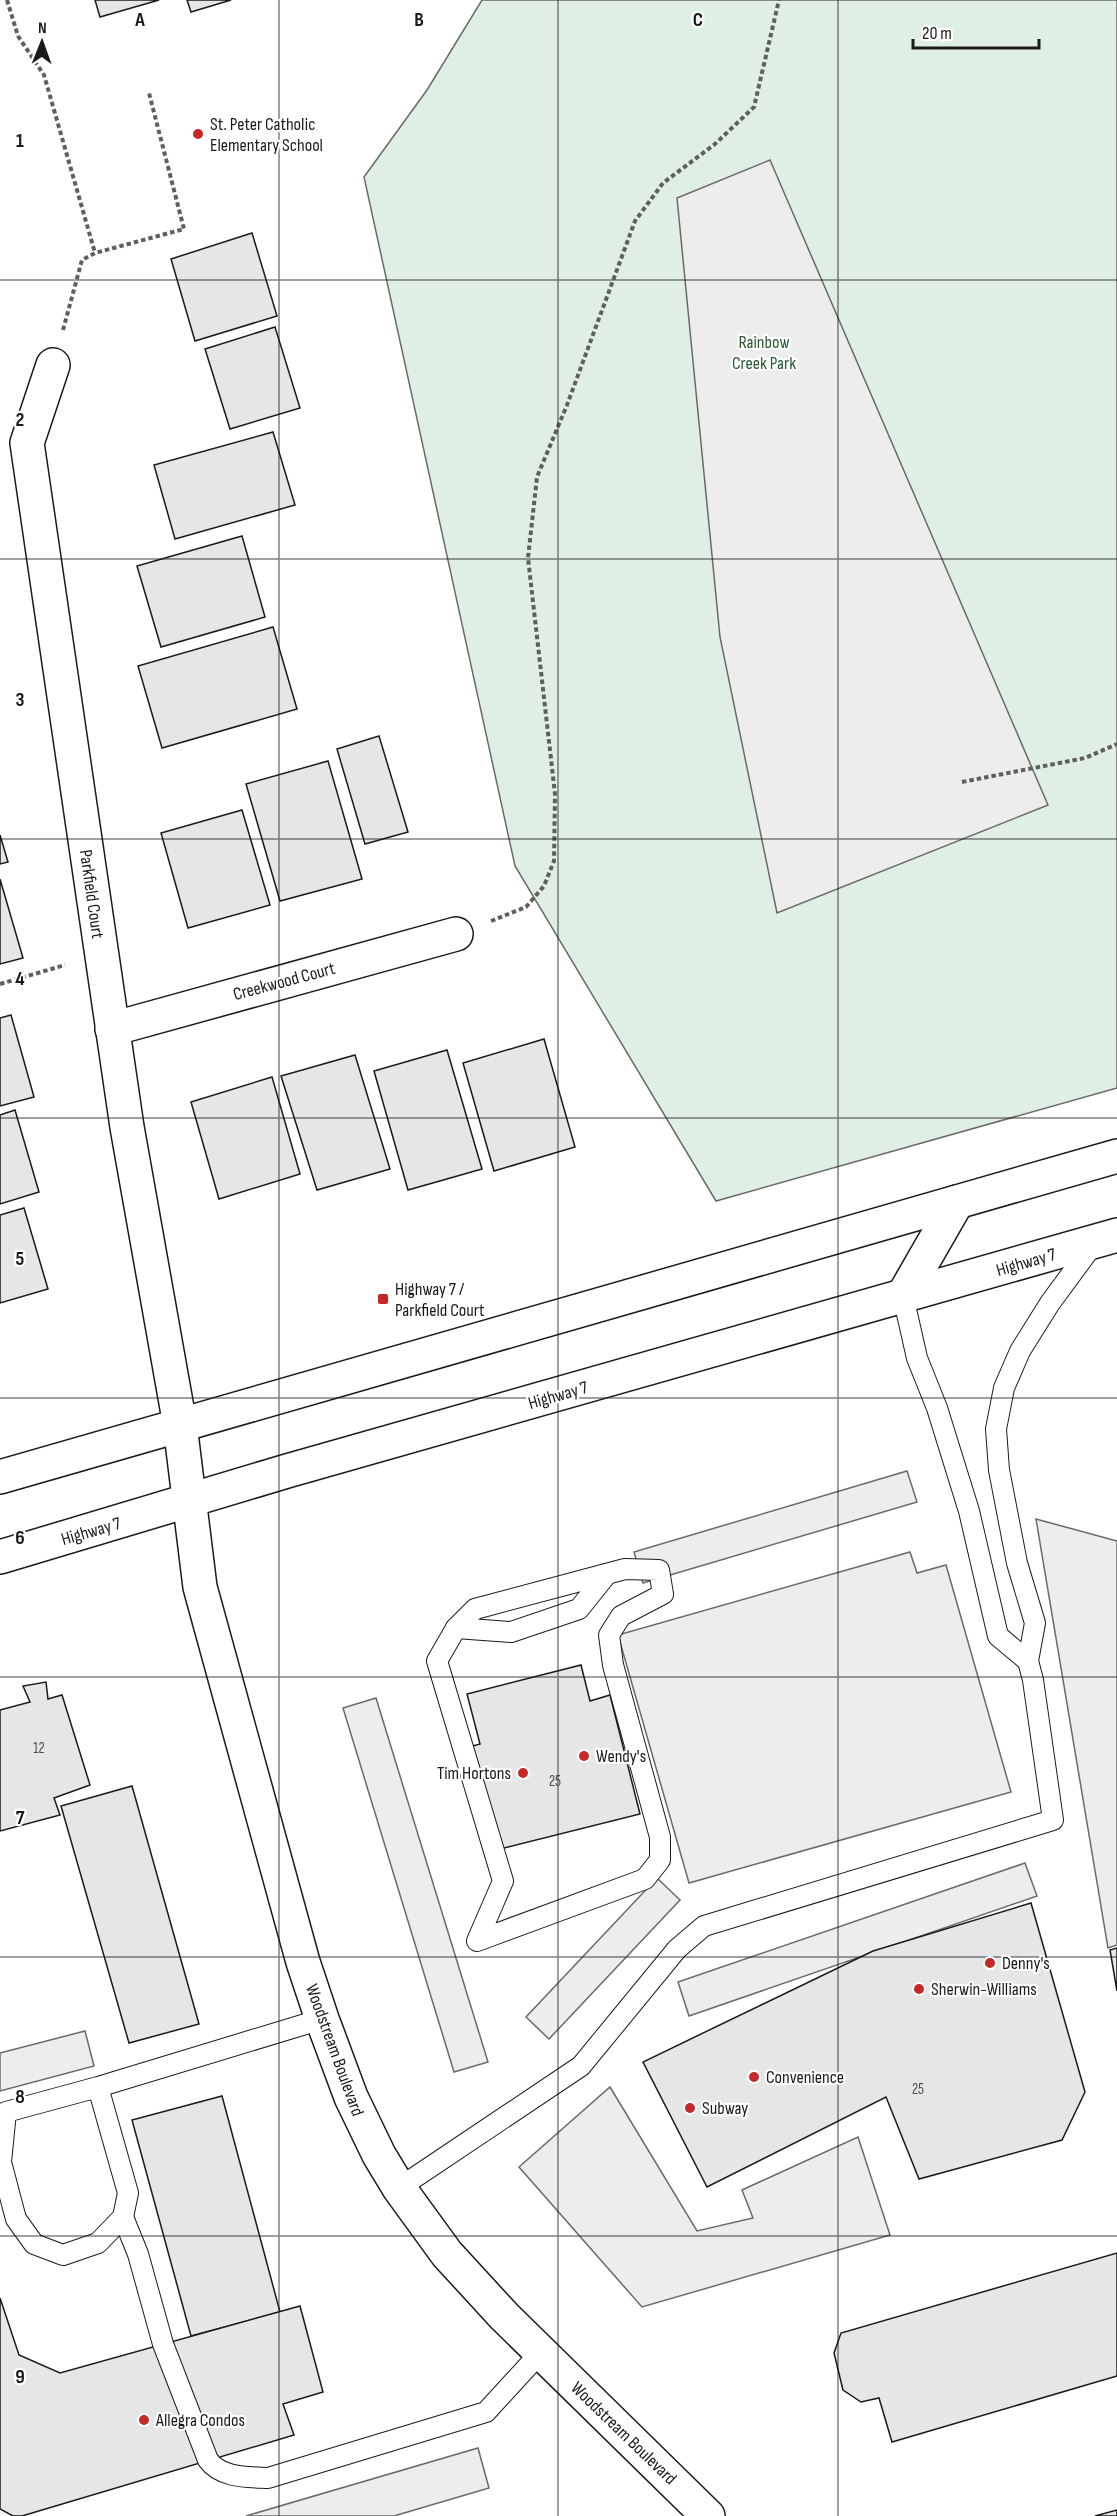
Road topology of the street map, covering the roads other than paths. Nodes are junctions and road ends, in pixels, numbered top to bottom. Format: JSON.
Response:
{"nodes":[{"id":1,"x":53,"y":365,"type":"road end"},
{"id":2,"x":456,"y":934,"type":"road end"},
{"id":3,"x":112,"y":1029,"type":"junction"},
{"id":4,"x":1117,"y":1156,"type":"edge"},
{"id":5,"x":957,"y":1202,"type":"junction"},
{"id":6,"x":1106,"y":1239,"type":"edge"},
{"id":7,"x":903,"y":1296,"type":"junction"},
{"id":8,"x":180,"y":1425,"type":"junction"},
{"id":9,"x":0,"y":1477,"type":"edge"},
{"id":10,"x":188,"y":1501,"type":"junction"},
{"id":11,"x":0,"y":1557,"type":"edge"},
{"id":12,"x":607,"y":1574,"type":"junction"},
{"id":13,"x":456,"y":1628,"type":"junction"},
{"id":14,"x":1028,"y":1661,"type":"junction"},
{"id":15,"x":322,"y":2019,"type":"junction"},
{"id":16,"x":98,"y":2087,"type":"junction"},
{"id":17,"x":399,"y":2188,"type":"junction"},
{"id":18,"x":123,"y":2217,"type":"junction"},
{"id":19,"x":541,"y":2352,"type":"junction"},
{"id":20,"x":708,"y":2516,"type":"edge"}],
"edges":[{"from":1,"to":3,"type":"street","name":"Parkfield Court"},
{"from":2,"to":3,"type":"street","name":"Creekwood Court"},
{"from":3,"to":8,"type":"street","name":"Parkfield Court"},
{"from":4,"to":5,"type":"street"},
{"from":5,"to":7,"type":"street"},
{"from":5,"to":8,"type":"street"},
{"from":6,"to":7,"type":"street","name":"Highway 7"},
{"from":6,"to":14,"type":"lane"},
{"from":7,"to":10,"type":"street","name":"Highway 7"},
{"from":7,"to":14,"type":"lane"},
{"from":8,"to":9,"type":"street"},
{"from":8,"to":10,"type":"street","name":"Woodstream Boulevard"},
{"from":10,"to":11,"type":"street","name":"Highway 7"},
{"from":10,"to":15,"type":"street","name":"Woodstream Boulevard"},
{"from":12,"to":13,"type":"lane"},
{"from":12,"to":13,"type":"lane"},
{"from":12,"to":13,"type":"lane"},
{"from":14,"to":17,"type":"lane"},
{"from":15,"to":16,"type":"lane"},
{"from":15,"to":17,"type":"street","name":"Woodstream Boulevard"},
{"from":16,"to":18,"type":"lane"},
{"from":16,"to":18,"type":"lane"},
{"from":17,"to":19,"type":"street","name":"Woodstream Boulevard"},
{"from":18,"to":19,"type":"lane"},
{"from":19,"to":20,"type":"street","name":"Woodstream Boulevard"}]}
